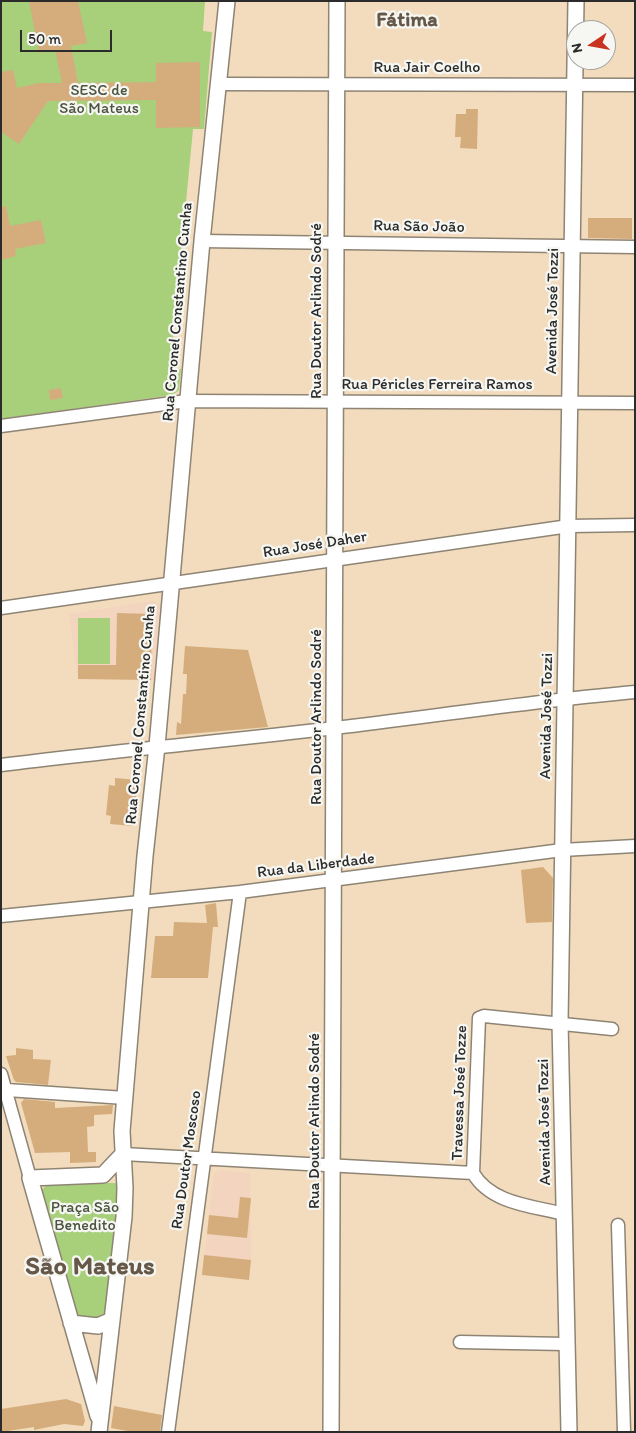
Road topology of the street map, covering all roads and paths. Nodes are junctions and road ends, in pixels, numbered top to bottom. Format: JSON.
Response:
{"nodes":[{"id":1,"x":227,"y":1,"type":"edge"},
{"id":2,"x":337,"y":1,"type":"edge"},
{"id":3,"x":576,"y":1,"type":"edge"},
{"id":4,"x":219,"y":84,"type":"junction"},
{"id":5,"x":337,"y":84,"type":"junction"},
{"id":6,"x":574,"y":85,"type":"junction"},
{"id":7,"x":635,"y":85,"type":"edge"},
{"id":8,"x":202,"y":241,"type":"junction"},
{"id":9,"x":335,"y":242,"type":"junction"},
{"id":10,"x":572,"y":246,"type":"junction"},
{"id":11,"x":635,"y":247,"type":"edge"},
{"id":12,"x":187,"y":401,"type":"junction"},
{"id":13,"x":334,"y":401,"type":"junction"},
{"id":14,"x":568,"y":402,"type":"junction"},
{"id":15,"x":635,"y":403,"type":"edge"},
{"id":16,"x":1,"y":426,"type":"edge"},
{"id":17,"x":635,"y":525,"type":"edge"},
{"id":18,"x":569,"y":526,"type":"junction"},
{"id":19,"x":334,"y":558,"type":"junction"},
{"id":20,"x":171,"y":584,"type":"junction"},
{"id":21,"x":1,"y":608,"type":"edge"},
{"id":22,"x":635,"y":692,"type":"edge"},
{"id":23,"x":565,"y":698,"type":"junction"},
{"id":24,"x":334,"y":728,"type":"junction"},
{"id":25,"x":157,"y":746,"type":"junction"},
{"id":26,"x":1,"y":765,"type":"edge"},
{"id":27,"x":635,"y":846,"type":"edge"},
{"id":28,"x":562,"y":850,"type":"junction"},
{"id":29,"x":334,"y":880,"type":"junction"},
{"id":30,"x":240,"y":892,"type":"junction"},
{"id":31,"x":141,"y":902,"type":"junction"},
{"id":32,"x":1,"y":916,"type":"edge"},
{"id":33,"x":560,"y":1022,"type":"junction"},
{"id":34,"x":612,"y":1029,"type":"dead end"},
{"id":35,"x":1,"y":1074,"type":"edge"},
{"id":36,"x":6,"y":1090,"type":"junction"},
{"id":37,"x":125,"y":1098,"type":"junction"},
{"id":38,"x":122,"y":1154,"type":"junction"},
{"id":39,"x":204,"y":1157,"type":"junction"},
{"id":40,"x":332,"y":1166,"type":"junction"},
{"id":41,"x":473,"y":1173,"type":"junction"},
{"id":42,"x":103,"y":1175,"type":"junction"},
{"id":43,"x":30,"y":1178,"type":"junction"},
{"id":44,"x":125,"y":1188,"type":"junction"},
{"id":45,"x":564,"y":1214,"type":"junction"},
{"id":46,"x":618,"y":1225,"type":"dead end"},
{"id":47,"x":112,"y":1320,"type":"junction"},
{"id":48,"x":71,"y":1323,"type":"junction"},
{"id":49,"x":460,"y":1342,"type":"dead end"},
{"id":50,"x":565,"y":1344,"type":"junction"},
{"id":51,"x":99,"y":1428,"type":"edge"},
{"id":52,"x":168,"y":1432,"type":"edge"},
{"id":53,"x":331,"y":1432,"type":"edge"},
{"id":54,"x":568,"y":1432,"type":"edge"},
{"id":55,"x":624,"y":1432,"type":"edge"}],
"edges":[{"from":1,"to":4,"type":"street","name":"Rua Coronel Constantino Cunha"},
{"from":2,"to":5,"type":"street","name":"Rua Doutor Arlindo Sodré"},
{"from":3,"to":6,"type":"street","name":"Avenida José Tozzi"},
{"from":4,"to":5,"type":"street","name":"Rua Jair Coelho"},
{"from":4,"to":8,"type":"street","name":"Rua Coronel Constantino Cunha"},
{"from":5,"to":6,"type":"street","name":"Rua Jair Coelho"},
{"from":5,"to":9,"type":"street","name":"Rua Doutor Arlindo Sodré"},
{"from":6,"to":7,"type":"street","name":"Rua Jair Coelho"},
{"from":6,"to":10,"type":"street","name":"Avenida José Tozzi"},
{"from":8,"to":9,"type":"street","name":"Rua São João"},
{"from":8,"to":12,"type":"street","name":"Rua Coronel Constantino Cunha"},
{"from":9,"to":10,"type":"street","name":"Rua São João"},
{"from":9,"to":13,"type":"street","name":"Rua Doutor Arlindo Sodré"},
{"from":10,"to":11,"type":"street","name":"Rua São João"},
{"from":10,"to":14,"type":"street","name":"Avenida José Tozzi"},
{"from":12,"to":13,"type":"street","name":"Rua Péricles Ferreira Ramos"},
{"from":12,"to":16,"type":"street","name":"Rua Péricles Ferreira Ramos"},
{"from":12,"to":20,"type":"street","name":"Rua Coronel Constantino Cunha"},
{"from":13,"to":14,"type":"street","name":"Rua Péricles Ferreira Ramos"},
{"from":13,"to":19,"type":"street","name":"Rua Doutor Arlindo Sodré"},
{"from":14,"to":15,"type":"street","name":"Rua Péricles Ferreira Ramos"},
{"from":14,"to":18,"type":"street","name":"Avenida José Tozzi"},
{"from":17,"to":18,"type":"street","name":"Rua José Daher"},
{"from":18,"to":19,"type":"street","name":"Rua José Daher"},
{"from":18,"to":23,"type":"street","name":"Avenida José Tozzi"},
{"from":19,"to":20,"type":"street","name":"Rua José Daher"},
{"from":19,"to":24,"type":"street","name":"Rua Doutor Arlindo Sodré"},
{"from":20,"to":21,"type":"street","name":"Rua José Daher"},
{"from":20,"to":25,"type":"street","name":"Rua Coronel Constantino Cunha"},
{"from":22,"to":23,"type":"street"},
{"from":23,"to":24,"type":"street"},
{"from":23,"to":28,"type":"street","name":"Avenida José Tozzi"},
{"from":24,"to":25,"type":"street"},
{"from":24,"to":29,"type":"street","name":"Rua Doutor Arlindo Sodré"},
{"from":25,"to":26,"type":"street"},
{"from":25,"to":31,"type":"street","name":"Rua Coronel Constantino Cunha"},
{"from":27,"to":28,"type":"street","name":"Rua da Liberdade"},
{"from":28,"to":29,"type":"street","name":"Rua da Liberdade"},
{"from":28,"to":33,"type":"street","name":"Avenida José Tozzi"},
{"from":29,"to":30,"type":"street","name":"Rua da Liberdade"},
{"from":29,"to":40,"type":"street","name":"Rua Doutor Arlindo Sodré"},
{"from":30,"to":31,"type":"street","name":"Rua da Liberdade"},
{"from":30,"to":39,"type":"street","name":"Rua Doutor Moscoso"},
{"from":31,"to":32,"type":"street","name":"Rua da Liberdade"},
{"from":31,"to":37,"type":"street","name":"Rua Coronel Constantino Cunha"},
{"from":33,"to":34,"type":"street"},
{"from":33,"to":41,"type":"street","name":"Travessa José Tozze"},
{"from":33,"to":45,"type":"street","name":"Avenida José Tozzi"},
{"from":35,"to":36,"type":"street"},
{"from":36,"to":37,"type":"street"},
{"from":36,"to":43,"type":"street"},
{"from":37,"to":38,"type":"street","name":"Rua Coronel Constantino Cunha"},
{"from":38,"to":39,"type":"street"},
{"from":38,"to":42,"type":"street"},
{"from":38,"to":44,"type":"street","name":"Rua Coronel Constantino Cunha"},
{"from":39,"to":40,"type":"street"},
{"from":39,"to":52,"type":"street","name":"Rua Doutor Moscoso"},
{"from":40,"to":41,"type":"street"},
{"from":40,"to":53,"type":"street","name":"Rua Doutor Arlindo Sodré"},
{"from":41,"to":45,"type":"street"},
{"from":42,"to":43,"type":"street"},
{"from":42,"to":44,"type":"street"},
{"from":43,"to":48,"type":"street"},
{"from":44,"to":47,"type":"street","name":"Rua Coronel Constantino Cunha"},
{"from":45,"to":50,"type":"street","name":"Avenida José Tozzi"},
{"from":46,"to":55,"type":"street"},
{"from":47,"to":48,"type":"street"},
{"from":47,"to":51,"type":"street","name":"Rua Coronel Constantino Cunha"},
{"from":48,"to":51,"type":"street"},
{"from":49,"to":50,"type":"street"},
{"from":50,"to":54,"type":"street","name":"Avenida José Tozzi"}]}
